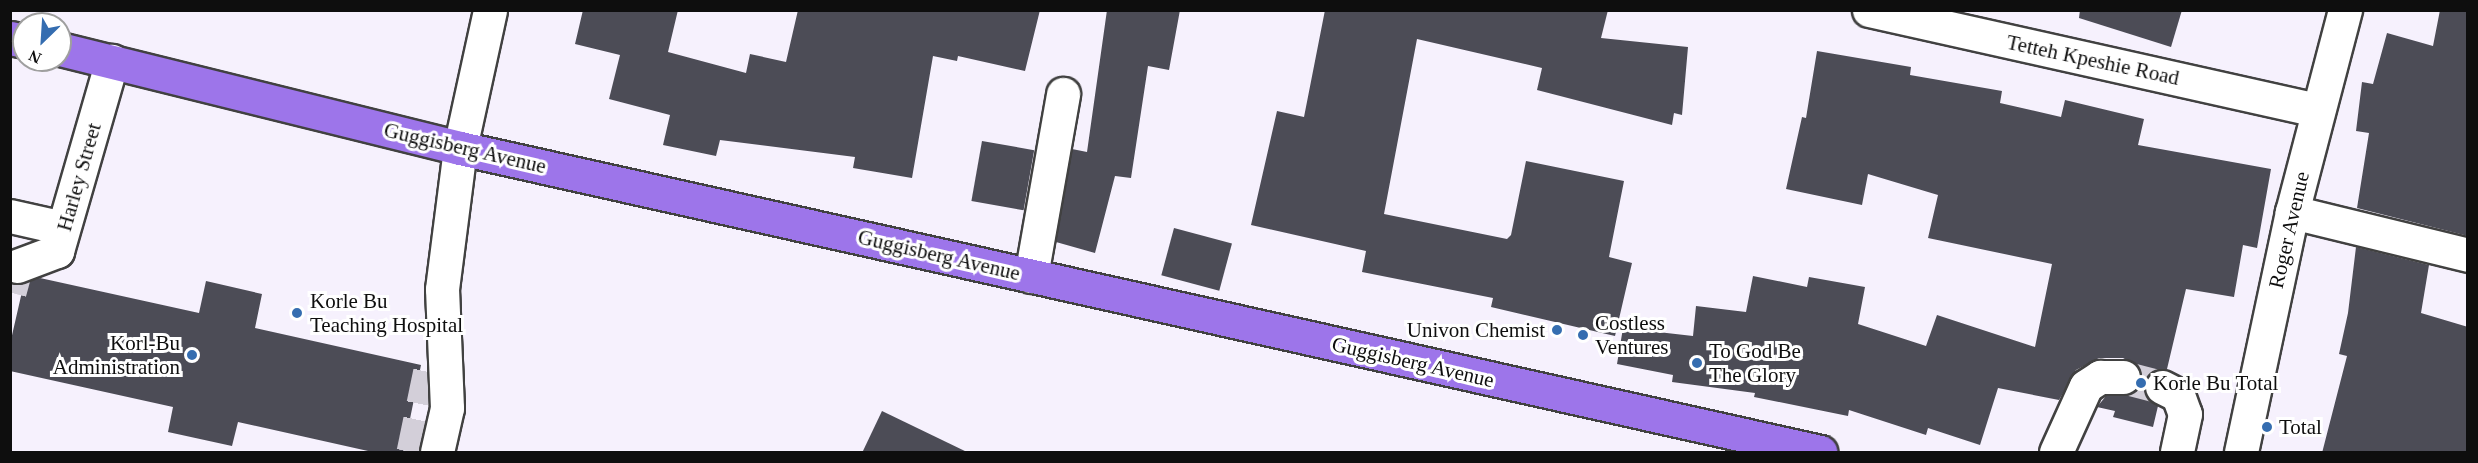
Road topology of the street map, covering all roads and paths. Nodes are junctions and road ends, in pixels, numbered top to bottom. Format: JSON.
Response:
{"nodes":[{"id":1,"x":490,"y":10,"type":"edge"},
{"id":2,"x":1869,"y":10,"type":"edge"},
{"id":3,"x":2346,"y":10,"type":"edge"},
{"id":4,"x":72,"y":52,"type":"edge"},
{"id":5,"x":112,"y":61,"type":"junction"},
{"id":6,"x":1063,"y":94,"type":"dead end"},
{"id":7,"x":2317,"y":110,"type":"junction"},
{"id":8,"x":460,"y":148,"type":"junction"},
{"id":9,"x":2292,"y":212,"type":"junction"},
{"id":10,"x":10,"y":216,"type":"edge"},
{"id":11,"x":63,"y":228,"type":"junction"},
{"id":12,"x":2468,"y":255,"type":"edge"},
{"id":13,"x":17,"y":266,"type":"dead end"},
{"id":14,"x":1031,"y":276,"type":"junction"},
{"id":15,"x":442,"y":289,"type":"junction"},
{"id":16,"x":431,"y":365,"type":"tunnel mouth"},
{"id":17,"x":2123,"y":377,"type":"tunnel mouth"},
{"id":18,"x":2162,"y":387,"type":"tunnel mouth"},
{"id":19,"x":437,"y":453,"type":"edge"},
{"id":20,"x":1820,"y":453,"type":"edge"},
{"id":21,"x":2056,"y":453,"type":"edge"},
{"id":22,"x":2177,"y":453,"type":"edge"},
{"id":23,"x":2241,"y":453,"type":"edge"}],
"edges":[{"from":1,"to":8,"type":"street"},
{"from":2,"to":7,"type":"street","name":"Tetteh Kpeshie Road"},
{"from":3,"to":7,"type":"street","name":"Roger Avenue"},
{"from":4,"to":5,"type":"main road","name":"Guggisberg Avenue"},
{"from":5,"to":8,"type":"main road","name":"Guggisberg Avenue"},
{"from":5,"to":11,"type":"street","name":"Harley Street"},
{"from":6,"to":14,"type":"street"},
{"from":7,"to":9,"type":"street","name":"Roger Avenue"},
{"from":8,"to":14,"type":"main road","name":"Guggisberg Avenue"},
{"from":8,"to":15,"type":"street"},
{"from":9,"to":12,"type":"street"},
{"from":9,"to":23,"type":"street","name":"Roger Avenue"},
{"from":10,"to":11,"type":"street"},
{"from":11,"to":13,"type":"street","name":"Harley Street"},
{"from":14,"to":20,"type":"main road","name":"Guggisberg Avenue"},
{"from":15,"to":16,"type":"street"},
{"from":15,"to":19,"type":"street"},
{"from":17,"to":21,"type":"street"},
{"from":18,"to":22,"type":"street"}]}
